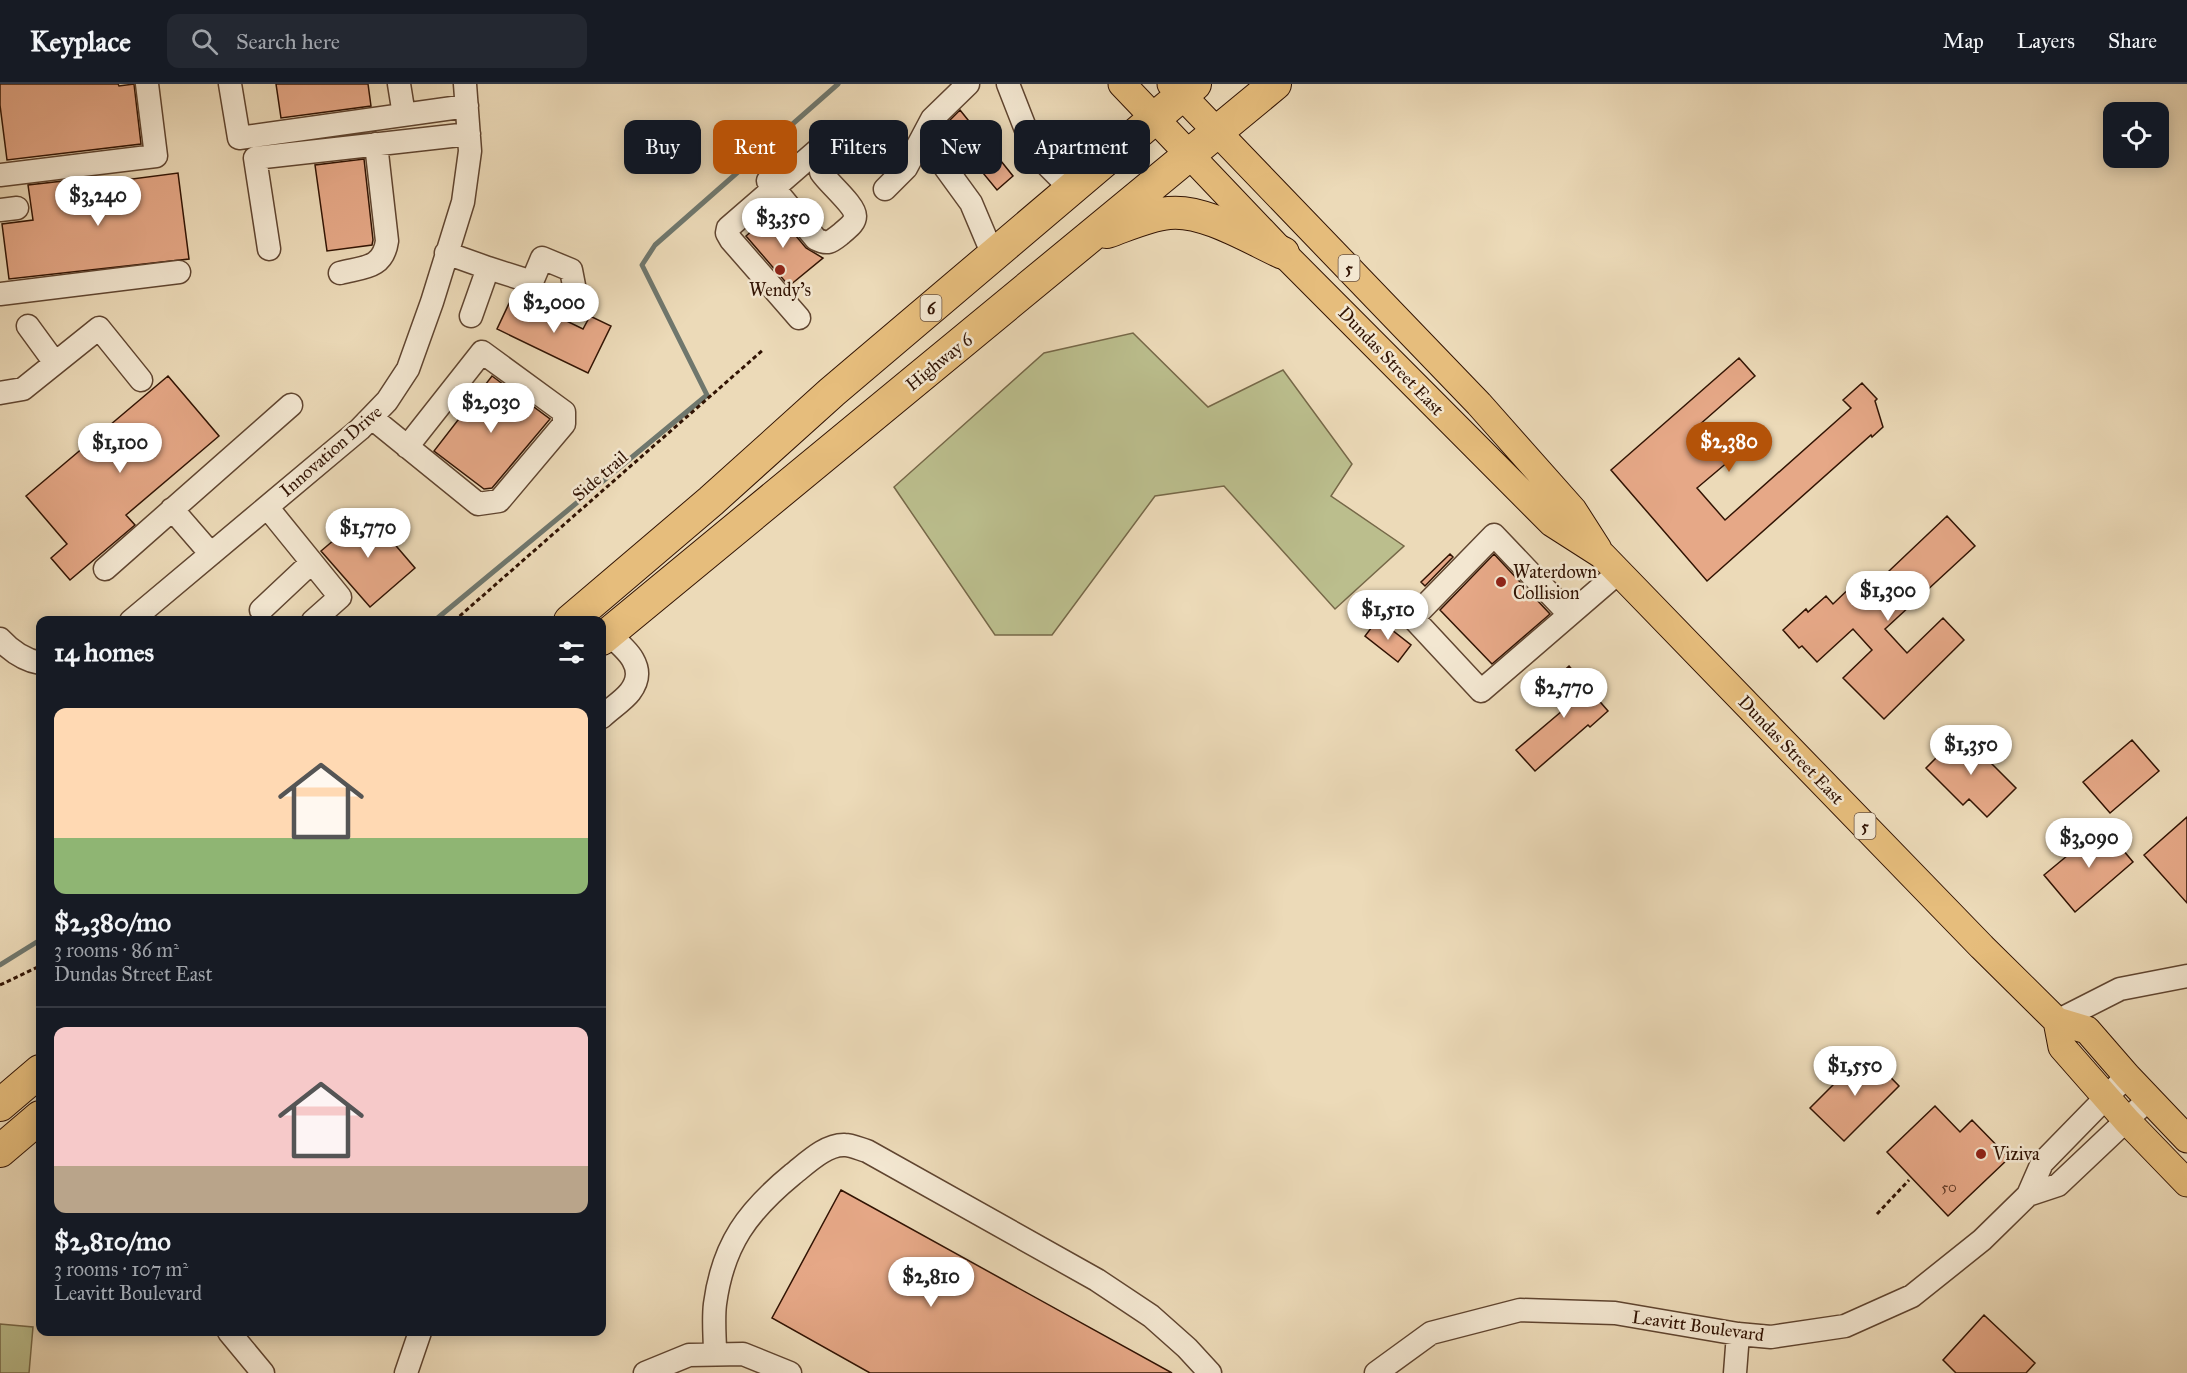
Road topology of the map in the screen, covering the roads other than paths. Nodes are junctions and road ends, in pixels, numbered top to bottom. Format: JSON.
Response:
{"nodes":[{"id":1,"x":147,"y":84,"type":"edge"},
{"id":2,"x":230,"y":84,"type":"edge"},
{"id":3,"x":399,"y":84,"type":"edge"},
{"id":4,"x":968,"y":84,"type":"edge"},
{"id":5,"x":1008,"y":84,"type":"edge"},
{"id":6,"x":1122,"y":84,"type":"edge"},
{"id":7,"x":1275,"y":84,"type":"edge"},
{"id":8,"x":1183,"y":88,"type":"edge"},
{"id":9,"x":466,"y":95,"type":"edge"},
{"id":10,"x":404,"y":115,"type":"junction"},
{"id":11,"x":1155,"y":119,"type":"junction"},
{"id":12,"x":932,"y":120,"type":"edge"},
{"id":13,"x":1218,"y":133,"type":"junction"},
{"id":14,"x":469,"y":134,"type":"junction"},
{"id":15,"x":920,"y":142,"type":"edge"},
{"id":16,"x":376,"y":144,"type":"junction"},
{"id":17,"x":1190,"y":156,"type":"junction"},
{"id":18,"x":950,"y":174,"type":"edge"},
{"id":19,"x":0,"y":176,"type":"edge"},
{"id":20,"x":770,"y":184,"type":"junction"},
{"id":21,"x":885,"y":189,"type":"dead end"},
{"id":22,"x":1071,"y":189,"type":"junction"},
{"id":23,"x":1089,"y":237,"type":"junction"},
{"id":24,"x":269,"y":249,"type":"dead end"},
{"id":25,"x":446,"y":253,"type":"junction"},
{"id":26,"x":1283,"y":253,"type":"junction"},
{"id":27,"x":993,"y":255,"type":"junction"},
{"id":28,"x":488,"y":268,"type":"junction"},
{"id":29,"x":179,"y":272,"type":"dead end"},
{"id":30,"x":340,"y":273,"type":"dead end"},
{"id":31,"x":0,"y":294,"type":"edge"},
{"id":32,"x":577,"y":301,"type":"dead end"},
{"id":33,"x":471,"y":316,"type":"dead end"},
{"id":34,"x":799,"y":318,"type":"dead end"},
{"id":35,"x":28,"y":326,"type":"dead end"},
{"id":36,"x":55,"y":363,"type":"junction"},
{"id":37,"x":141,"y":380,"type":"dead end"},
{"id":38,"x":0,"y":393,"type":"edge"},
{"id":39,"x":291,"y":405,"type":"dead end"},
{"id":40,"x":372,"y":418,"type":"junction"},
{"id":41,"x":407,"y":447,"type":"junction"},
{"id":42,"x":267,"y":507,"type":"junction"},
{"id":43,"x":172,"y":510,"type":"junction"},
{"id":44,"x":211,"y":554,"type":"junction"},
{"id":45,"x":311,"y":563,"type":"junction"},
{"id":46,"x":1610,"y":564,"type":"junction"},
{"id":47,"x":105,"y":569,"type":"dead end"},
{"id":48,"x":618,"y":580,"type":"junction"},
{"id":49,"x":640,"y":606,"type":"junction"},
{"id":50,"x":261,"y":610,"type":"dead end"},
{"id":51,"x":1569,"y":614,"type":"junction"},
{"id":52,"x":136,"y":616,"type":"edge"},
{"id":53,"x":319,"y":616,"type":"edge"},
{"id":54,"x":576,"y":616,"type":"edge"},
{"id":55,"x":606,"y":634,"type":"edge"},
{"id":56,"x":606,"y":637,"type":"edge"},
{"id":57,"x":0,"y":639,"type":"edge"},
{"id":58,"x":36,"y":662,"type":"edge"},
{"id":59,"x":606,"y":713,"type":"edge"},
{"id":60,"x":2187,"y":976,"type":"edge"},
{"id":61,"x":2057,"y":1021,"type":"junction"},
{"id":62,"x":36,"y":1074,"type":"edge"},
{"id":63,"x":2127,"y":1076,"type":"junction"},
{"id":64,"x":2106,"y":1097,"type":"junction"},
{"id":65,"x":2149,"y":1099,"type":"junction"},
{"id":66,"x":0,"y":1106,"type":"edge"},
{"id":67,"x":36,"y":1120,"type":"edge"},
{"id":68,"x":2127,"y":1120,"type":"junction"},
{"id":69,"x":2187,"y":1139,"type":"edge"},
{"id":70,"x":0,"y":1151,"type":"edge"},
{"id":71,"x":2187,"y":1183,"type":"edge"},
{"id":72,"x":2028,"y":1195,"type":"junction"},
{"id":73,"x":1738,"y":1334,"type":"junction"},
{"id":74,"x":232,"y":1336,"type":"edge"},
{"id":75,"x":419,"y":1336,"type":"edge"},
{"id":76,"x":715,"y":1354,"type":"junction"},
{"id":77,"x":263,"y":1373,"type":"edge"},
{"id":78,"x":406,"y":1373,"type":"edge"},
{"id":79,"x":645,"y":1373,"type":"edge"},
{"id":80,"x":790,"y":1373,"type":"edge"},
{"id":81,"x":1210,"y":1373,"type":"edge"},
{"id":82,"x":1376,"y":1373,"type":"edge"},
{"id":83,"x":1735,"y":1373,"type":"edge"}],
"edges":[{"from":1,"to":19,"type":"street"},
{"from":2,"to":10,"type":"street"},
{"from":3,"to":10,"type":"street"},
{"from":4,"to":12,"type":"street"},
{"from":5,"to":22,"type":"street"},
{"from":6,"to":11,"type":"main road","number":"5"},
{"from":7,"to":13,"type":"highway","name":"Highway 6"},
{"from":8,"to":11,"type":"highway","number":"6"},
{"from":8,"to":13,"type":"main road","number":"5"},
{"from":9,"to":10,"type":"street"},
{"from":9,"to":14,"type":"street","name":"Innovation Drive"},
{"from":11,"to":17,"type":"main road","number":"5"},
{"from":11,"to":22,"type":"highway","number":"6"},
{"from":13,"to":17,"type":"highway","name":"Highway 6"},
{"from":13,"to":46,"type":"main road","name":"Dundas Street East","number":"5"},
{"from":14,"to":16,"type":"street"},
{"from":14,"to":25,"type":"street","name":"Innovation Drive"},
{"from":15,"to":21,"type":"street"},
{"from":16,"to":24,"type":"street"},
{"from":16,"to":30,"type":"street"},
{"from":17,"to":23,"type":"highway","name":"Highway 6"},
{"from":17,"to":26,"type":"main road","name":"Dundas Street East","number":"5"},
{"from":18,"to":27,"type":"street"},
{"from":20,"to":20,"type":"street"},
{"from":20,"to":34,"type":"street"},
{"from":22,"to":27,"type":"highway","number":"6"},
{"from":23,"to":26,"type":"highway"},
{"from":23,"to":49,"type":"highway","name":"Highway 6"},
{"from":25,"to":28,"type":"street"},
{"from":25,"to":40,"type":"street","name":"Innovation Drive"},
{"from":26,"to":46,"type":"main road","name":"Dundas Street East","number":"5"},
{"from":27,"to":48,"type":"highway","number":"6"},
{"from":28,"to":32,"type":"street"},
{"from":28,"to":33,"type":"street"},
{"from":29,"to":31,"type":"street"},
{"from":35,"to":36,"type":"street"},
{"from":36,"to":37,"type":"street"},
{"from":36,"to":38,"type":"street"},
{"from":39,"to":43,"type":"street"},
{"from":40,"to":41,"type":"street"},
{"from":40,"to":42,"type":"street","name":"Innovation Drive"},
{"from":41,"to":41,"type":"street"},
{"from":42,"to":44,"type":"street","name":"Innovation Drive"},
{"from":42,"to":45,"type":"street"},
{"from":43,"to":44,"type":"street"},
{"from":43,"to":47,"type":"street"},
{"from":44,"to":52,"type":"street","name":"Innovation Drive"},
{"from":45,"to":50,"type":"street"},
{"from":45,"to":53,"type":"street"},
{"from":46,"to":51,"type":"street"},
{"from":46,"to":61,"type":"main road","name":"Dundas Street East","number":"5"},
{"from":48,"to":49,"type":"street"},
{"from":48,"to":54,"type":"highway","number":"6"},
{"from":49,"to":55,"type":"highway","name":"Highway 6"},
{"from":51,"to":51,"type":"street"},
{"from":56,"to":59,"type":"street"},
{"from":57,"to":58,"type":"street"},
{"from":60,"to":61,"type":"street"},
{"from":61,"to":63,"type":"main road","name":"Dundas Street East","number":"5"},
{"from":61,"to":64,"type":"main road"},
{"from":62,"to":66,"type":"highway"},
{"from":63,"to":64,"type":"street","name":"Leavitt Boulevard"},
{"from":63,"to":65,"type":"main road","name":"Dundas Street East","number":"5"},
{"from":64,"to":68,"type":"main road"},
{"from":64,"to":72,"type":"street","name":"Leavitt Boulevard"},
{"from":65,"to":68,"type":"street","name":"Leavitt Boulevard"},
{"from":65,"to":69,"type":"main road","name":"Dundas Street East","number":"5"},
{"from":67,"to":70,"type":"highway"},
{"from":68,"to":71,"type":"main road"},
{"from":68,"to":72,"type":"street","name":"Leavitt Boulevard"},
{"from":72,"to":73,"type":"street","name":"Leavitt Boulevard"},
{"from":73,"to":82,"type":"street","name":"Leavitt Boulevard"},
{"from":73,"to":83,"type":"street"},
{"from":74,"to":77,"type":"street"},
{"from":75,"to":78,"type":"street"},
{"from":76,"to":79,"type":"street"},
{"from":76,"to":80,"type":"street"},
{"from":76,"to":81,"type":"street"}]}
